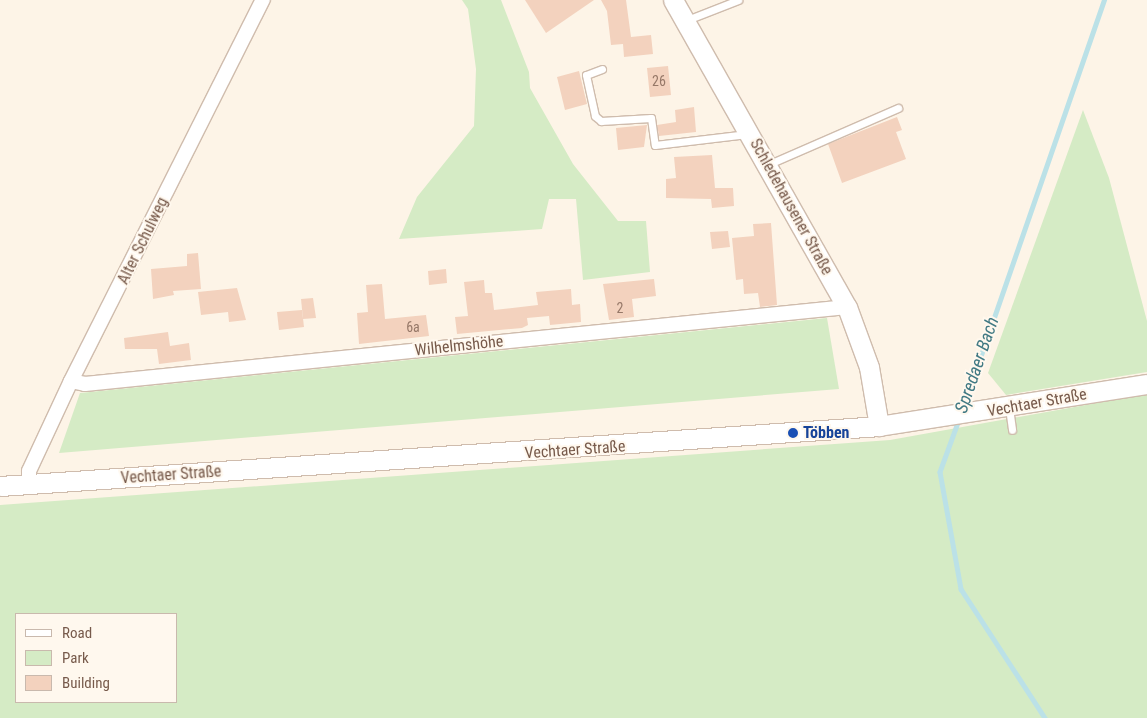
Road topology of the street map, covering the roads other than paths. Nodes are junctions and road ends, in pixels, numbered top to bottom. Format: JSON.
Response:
{"nodes":[{"id":1,"x":264,"y":0,"type":"edge"},
{"id":2,"x":674,"y":0,"type":"edge"},
{"id":3,"x":738,"y":0,"type":"edge"},
{"id":4,"x":681,"y":22,"type":"junction"},
{"id":5,"x":602,"y":69,"type":"dead end"},
{"id":6,"x":898,"y":108,"type":"dead end"},
{"id":7,"x":749,"y":133,"type":"junction"},
{"id":8,"x":767,"y":166,"type":"junction"},
{"id":9,"x":846,"y":307,"type":"junction"},
{"id":10,"x":71,"y":382,"type":"junction"},
{"id":11,"x":1147,"y":384,"type":"edge"},
{"id":12,"x":1010,"y":415,"type":"dead end"},
{"id":13,"x":879,"y":426,"type":"junction"},
{"id":14,"x":1012,"y":430,"type":"dead end"},
{"id":15,"x":29,"y":484,"type":"junction"},
{"id":16,"x":0,"y":486,"type":"edge"}],
"edges":[{"from":1,"to":10,"type":"street","name":"Alter Schulweg"},
{"from":2,"to":4,"type":"main road","name":"Schledehausener Straße"},
{"from":3,"to":4,"type":"lane"},
{"from":4,"to":7,"type":"main road","name":"Schledehausener Straße"},
{"from":5,"to":7,"type":"lane"},
{"from":6,"to":8,"type":"lane"},
{"from":7,"to":8,"type":"main road","name":"Schledehausener Straße"},
{"from":8,"to":9,"type":"main road","name":"Schledehausener Straße"},
{"from":9,"to":10,"type":"street","name":"Wilhelmshöhe"},
{"from":9,"to":13,"type":"main road","name":"Schledehausener Straße"},
{"from":10,"to":15,"type":"street","name":"Alter Schulweg"},
{"from":11,"to":13,"type":"main road","name":"Vechtaer Straße"},
{"from":12,"to":14,"type":"lane"},
{"from":13,"to":15,"type":"main road","name":"Vechtaer Straße"},
{"from":15,"to":16,"type":"main road","name":"Vechtaer Straße"}]}
